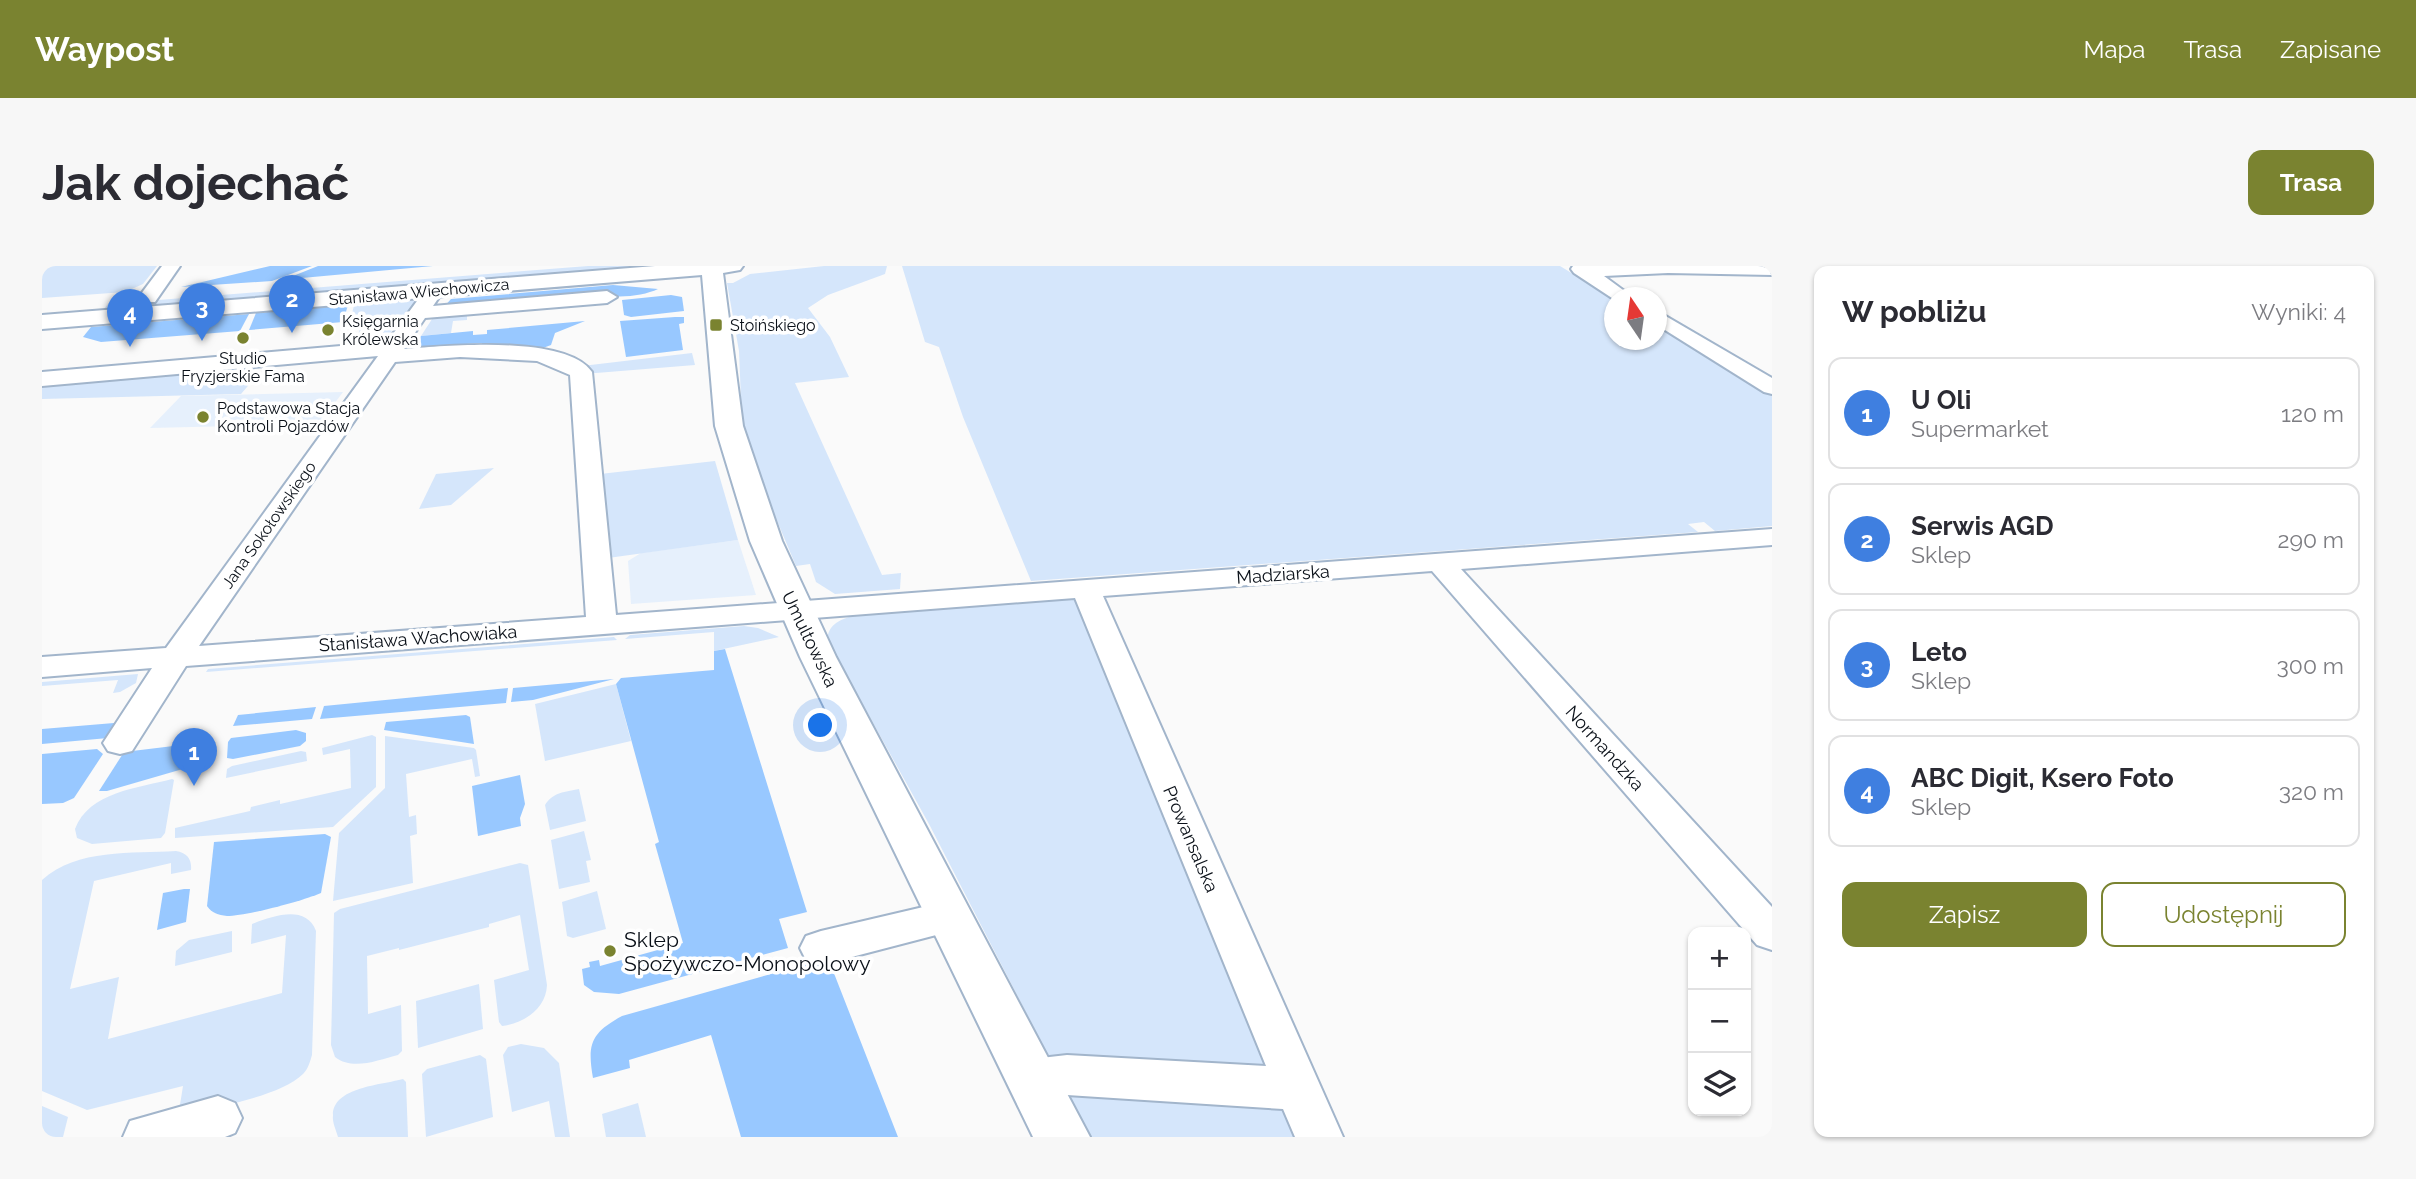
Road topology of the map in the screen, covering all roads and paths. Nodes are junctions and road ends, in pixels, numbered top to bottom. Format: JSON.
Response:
{"nodes":[{"id":1,"x":171,"y":266,"type":"edge"},
{"id":2,"x":548,"y":266,"type":"edge"},
{"id":3,"x":719,"y":267,"type":"edge"},
{"id":4,"x":1660,"y":267,"type":"edge"},
{"id":5,"x":1579,"y":269,"type":"edge"},
{"id":6,"x":1772,"y":270,"type":"edge"},
{"id":7,"x":620,"y":275,"type":"junction"},
{"id":8,"x":1608,"y":287,"type":"edge"},
{"id":9,"x":435,"y":290,"type":"junction"},
{"id":10,"x":607,"y":297,"type":"dead end"},
{"id":11,"x":713,"y":297,"type":"junction"},
{"id":12,"x":148,"y":298,"type":"junction"},
{"id":13,"x":42,"y":306,"type":"edge"},
{"id":14,"x":419,"y":313,"type":"junction"},
{"id":15,"x":42,"y":322,"type":"edge"},
{"id":16,"x":1667,"y":323,"type":"edge"},
{"id":17,"x":391,"y":352,"type":"junction"},
{"id":18,"x":1772,"y":365,"type":"edge"},
{"id":19,"x":1738,"y":366,"type":"junction"},
{"id":20,"x":42,"y":379,"type":"edge"},
{"id":21,"x":1772,"y":387,"type":"edge"},
{"id":22,"x":1769,"y":540,"type":"edge"},
{"id":23,"x":1439,"y":562,"type":"junction"},
{"id":24,"x":1085,"y":588,"type":"junction"},
{"id":25,"x":794,"y":610,"type":"junction"},
{"id":26,"x":601,"y":617,"type":"junction"},
{"id":27,"x":176,"y":657,"type":"junction"},
{"id":28,"x":42,"y":667,"type":"edge"},
{"id":29,"x":120,"y":743,"type":"dead end"},
{"id":30,"x":950,"y":917,"type":"junction"},
{"id":31,"x":1772,"y":934,"type":"edge"},
{"id":32,"x":821,"y":948,"type":"dead end"},
{"id":33,"x":1032,"y":1079,"type":"junction"},
{"id":34,"x":1297,"y":1089,"type":"junction"},
{"id":35,"x":218,"y":1118,"type":"dead end"},
{"id":36,"x":147,"y":1137,"type":"edge"},
{"id":37,"x":1062,"y":1137,"type":"edge"},
{"id":38,"x":1320,"y":1137,"type":"edge"}],
"edges":[{"from":1,"to":12,"type":"street"},
{"from":2,"to":12,"type":"street","name":"Stanisława Wiechowicza"},
{"from":3,"to":7,"type":"street","name":"Stanisława Wiechowicza"},
{"from":3,"to":11,"type":"street","name":"Umultowska"},
{"from":4,"to":5,"type":"street"},
{"from":4,"to":6,"type":"street"},
{"from":5,"to":8,"type":"street"},
{"from":7,"to":9,"type":"street","name":"Stanisława Wiechowicza"},
{"from":7,"to":11,"type":"street"},
{"from":9,"to":14,"type":"street","name":"Jana Sokołowskiego"},
{"from":9,"to":15,"type":"street","name":"Stanisława Wiechowicza"},
{"from":10,"to":14,"type":"street"},
{"from":11,"to":25,"type":"street","name":"Umultowska"},
{"from":12,"to":13,"type":"street","name":"Stanisława Wiechowicza"},
{"from":14,"to":17,"type":"street","name":"Jana Sokołowskiego"},
{"from":16,"to":19,"type":"street"},
{"from":17,"to":20,"type":"street"},
{"from":17,"to":26,"type":"street"},
{"from":17,"to":27,"type":"street","name":"Jana Sokołowskiego"},
{"from":18,"to":19,"type":"street"},
{"from":19,"to":21,"type":"street"},
{"from":22,"to":23,"type":"street","name":"Madziarska"},
{"from":23,"to":24,"type":"street","name":"Madziarska"},
{"from":23,"to":31,"type":"street","name":"Normandzka"},
{"from":24,"to":25,"type":"street","name":"Madziarska"},
{"from":24,"to":34,"type":"street","name":"Prowansalska"},
{"from":25,"to":26,"type":"street","name":"Stanisława Wachowiaka"},
{"from":25,"to":30,"type":"street","name":"Umultowska"},
{"from":26,"to":27,"type":"street","name":"Stanisława Wachowiaka"},
{"from":27,"to":28,"type":"street","name":"Stanisława Wachowiaka"},
{"from":27,"to":29,"type":"street","name":"Jana Sokołowskiego"},
{"from":30,"to":32,"type":"street"},
{"from":30,"to":33,"type":"street","name":"Umultowska"},
{"from":33,"to":34,"type":"street"},
{"from":33,"to":37,"type":"street","name":"Umultowska"},
{"from":34,"to":38,"type":"street","name":"Prowansalska"},
{"from":35,"to":36,"type":"street"}]}
